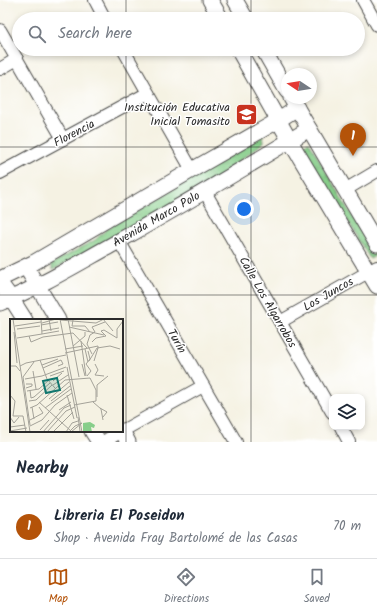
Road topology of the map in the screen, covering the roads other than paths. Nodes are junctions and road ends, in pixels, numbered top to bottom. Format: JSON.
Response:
{"nodes":[{"id":1,"x":94,"y":0,"type":"edge"},
{"id":2,"x":210,"y":0,"type":"edge"},
{"id":3,"x":235,"y":0,"type":"edge"},
{"id":4,"x":362,"y":0,"type":"edge"},
{"id":5,"x":101,"y":12,"type":"edge"},
{"id":6,"x":217,"y":12,"type":"edge"},
{"id":7,"x":242,"y":12,"type":"edge"},
{"id":8,"x":377,"y":25,"type":"edge"},
{"id":9,"x":0,"y":30,"type":"edge"},
{"id":10,"x":12,"y":50,"type":"edge"},
{"id":11,"x":15,"y":56,"type":"edge"},
{"id":12,"x":127,"y":56,"type":"edge"},
{"id":13,"x":242,"y":56,"type":"edge"},
{"id":14,"x":267,"y":56,"type":"edge"},
{"id":15,"x":17,"y":59,"type":"junction"},
{"id":16,"x":0,"y":69,"type":"edge"},
{"id":17,"x":281,"y":80,"type":"edge"},
{"id":18,"x":148,"y":94,"type":"junction"},
{"id":19,"x":293,"y":104,"type":"edge"},
{"id":20,"x":295,"y":104,"type":"edge"},
{"id":21,"x":279,"y":120,"type":"junction"},
{"id":22,"x":309,"y":130,"type":"junction"},
{"id":23,"x":63,"y":139,"type":"junction"},
{"id":24,"x":290,"y":141,"type":"junction"},
{"id":25,"x":192,"y":170,"type":"junction"},
{"id":26,"x":377,"y":171,"type":"edge"},
{"id":27,"x":0,"y":173,"type":"edge"},
{"id":28,"x":345,"y":190,"type":"junction"},
{"id":29,"x":205,"y":192,"type":"junction"},
{"id":30,"x":119,"y":241,"type":"junction"},
{"id":31,"x":377,"y":244,"type":"edge"},
{"id":32,"x":26,"y":267,"type":"junction"},
{"id":33,"x":373,"y":269,"type":"edge"},
{"id":34,"x":0,"y":279,"type":"edge"},
{"id":35,"x":0,"y":283,"type":"edge"},
{"id":36,"x":38,"y":286,"type":"junction"},
{"id":37,"x":377,"y":286,"type":"edge"},
{"id":38,"x":6,"y":301,"type":"edge"},
{"id":39,"x":24,"y":319,"type":"edge"},
{"id":40,"x":57,"y":319,"type":"edge"},
{"id":41,"x":280,"y":322,"type":"junction"},
{"id":42,"x":203,"y":386,"type":"junction"},
{"id":43,"x":329,"y":407,"type":"edge"},
{"id":44,"x":123,"y":430,"type":"edge"},
{"id":45,"x":343,"y":430,"type":"edge"},
{"id":46,"x":93,"y":432,"type":"edge"},
{"id":47,"x":120,"y":432,"type":"edge"},
{"id":48,"x":123,"y":432,"type":"edge"},
{"id":49,"x":99,"y":442,"type":"edge"},
{"id":50,"x":103,"y":442,"type":"edge"},
{"id":51,"x":128,"y":442,"type":"edge"},
{"id":52,"x":236,"y":442,"type":"edge"},
{"id":53,"x":349,"y":442,"type":"edge"}],
"edges":[{"from":1,"to":5,"type":"street"},
{"from":2,"to":6,"type":"street"},
{"from":3,"to":7,"type":"street"},
{"from":4,"to":8,"type":"street"},
{"from":9,"to":10,"type":"street"},
{"from":11,"to":15,"type":"street"},
{"from":12,"to":18,"type":"street"},
{"from":13,"to":21,"type":"street"},
{"from":14,"to":17,"type":"street"},
{"from":15,"to":16,"type":"street"},
{"from":15,"to":23,"type":"street"},
{"from":18,"to":23,"type":"street","name":"Florencia"},
{"from":18,"to":25,"type":"street"},
{"from":19,"to":21,"type":"street","name":"Avenida Marco Polo"},
{"from":20,"to":22,"type":"street"},
{"from":21,"to":24,"type":"street"},
{"from":21,"to":25,"type":"street","name":"Avenida Marco Polo"},
{"from":22,"to":24,"type":"street","name":"Avenida Marco Polo"},
{"from":22,"to":28,"type":"street"},
{"from":23,"to":27,"type":"street","name":"Florencia"},
{"from":24,"to":29,"type":"street","name":"Avenida Marco Polo"},
{"from":24,"to":33,"type":"street"},
{"from":25,"to":32,"type":"street","name":"Avenida Marco Polo"},
{"from":26,"to":28,"type":"street"},
{"from":28,"to":31,"type":"street"},
{"from":29,"to":30,"type":"street","name":"Avenida Marco Polo"},
{"from":29,"to":41,"type":"street","name":"Calle Los Algarrobos"},
{"from":30,"to":36,"type":"street","name":"Avenida Marco Polo"},
{"from":30,"to":42,"type":"street","name":"Turín"},
{"from":32,"to":34,"type":"street","name":"Avenida Marco Polo"},
{"from":32,"to":36,"type":"street"},
{"from":33,"to":37,"type":"street"},
{"from":33,"to":41,"type":"street","name":"Los Juncos"},
{"from":35,"to":38,"type":"street"},
{"from":36,"to":38,"type":"street","name":"Avenida Marco Polo"},
{"from":36,"to":40,"type":"street"},
{"from":38,"to":39,"type":"street"},
{"from":41,"to":43,"type":"street","name":"Calle Los Algarrobos"},
{"from":42,"to":44,"type":"street"},
{"from":42,"to":52,"type":"street","name":"Turín"},
{"from":45,"to":53,"type":"street"},
{"from":46,"to":49,"type":"street"},
{"from":47,"to":50,"type":"street"},
{"from":48,"to":51,"type":"street"}]}
